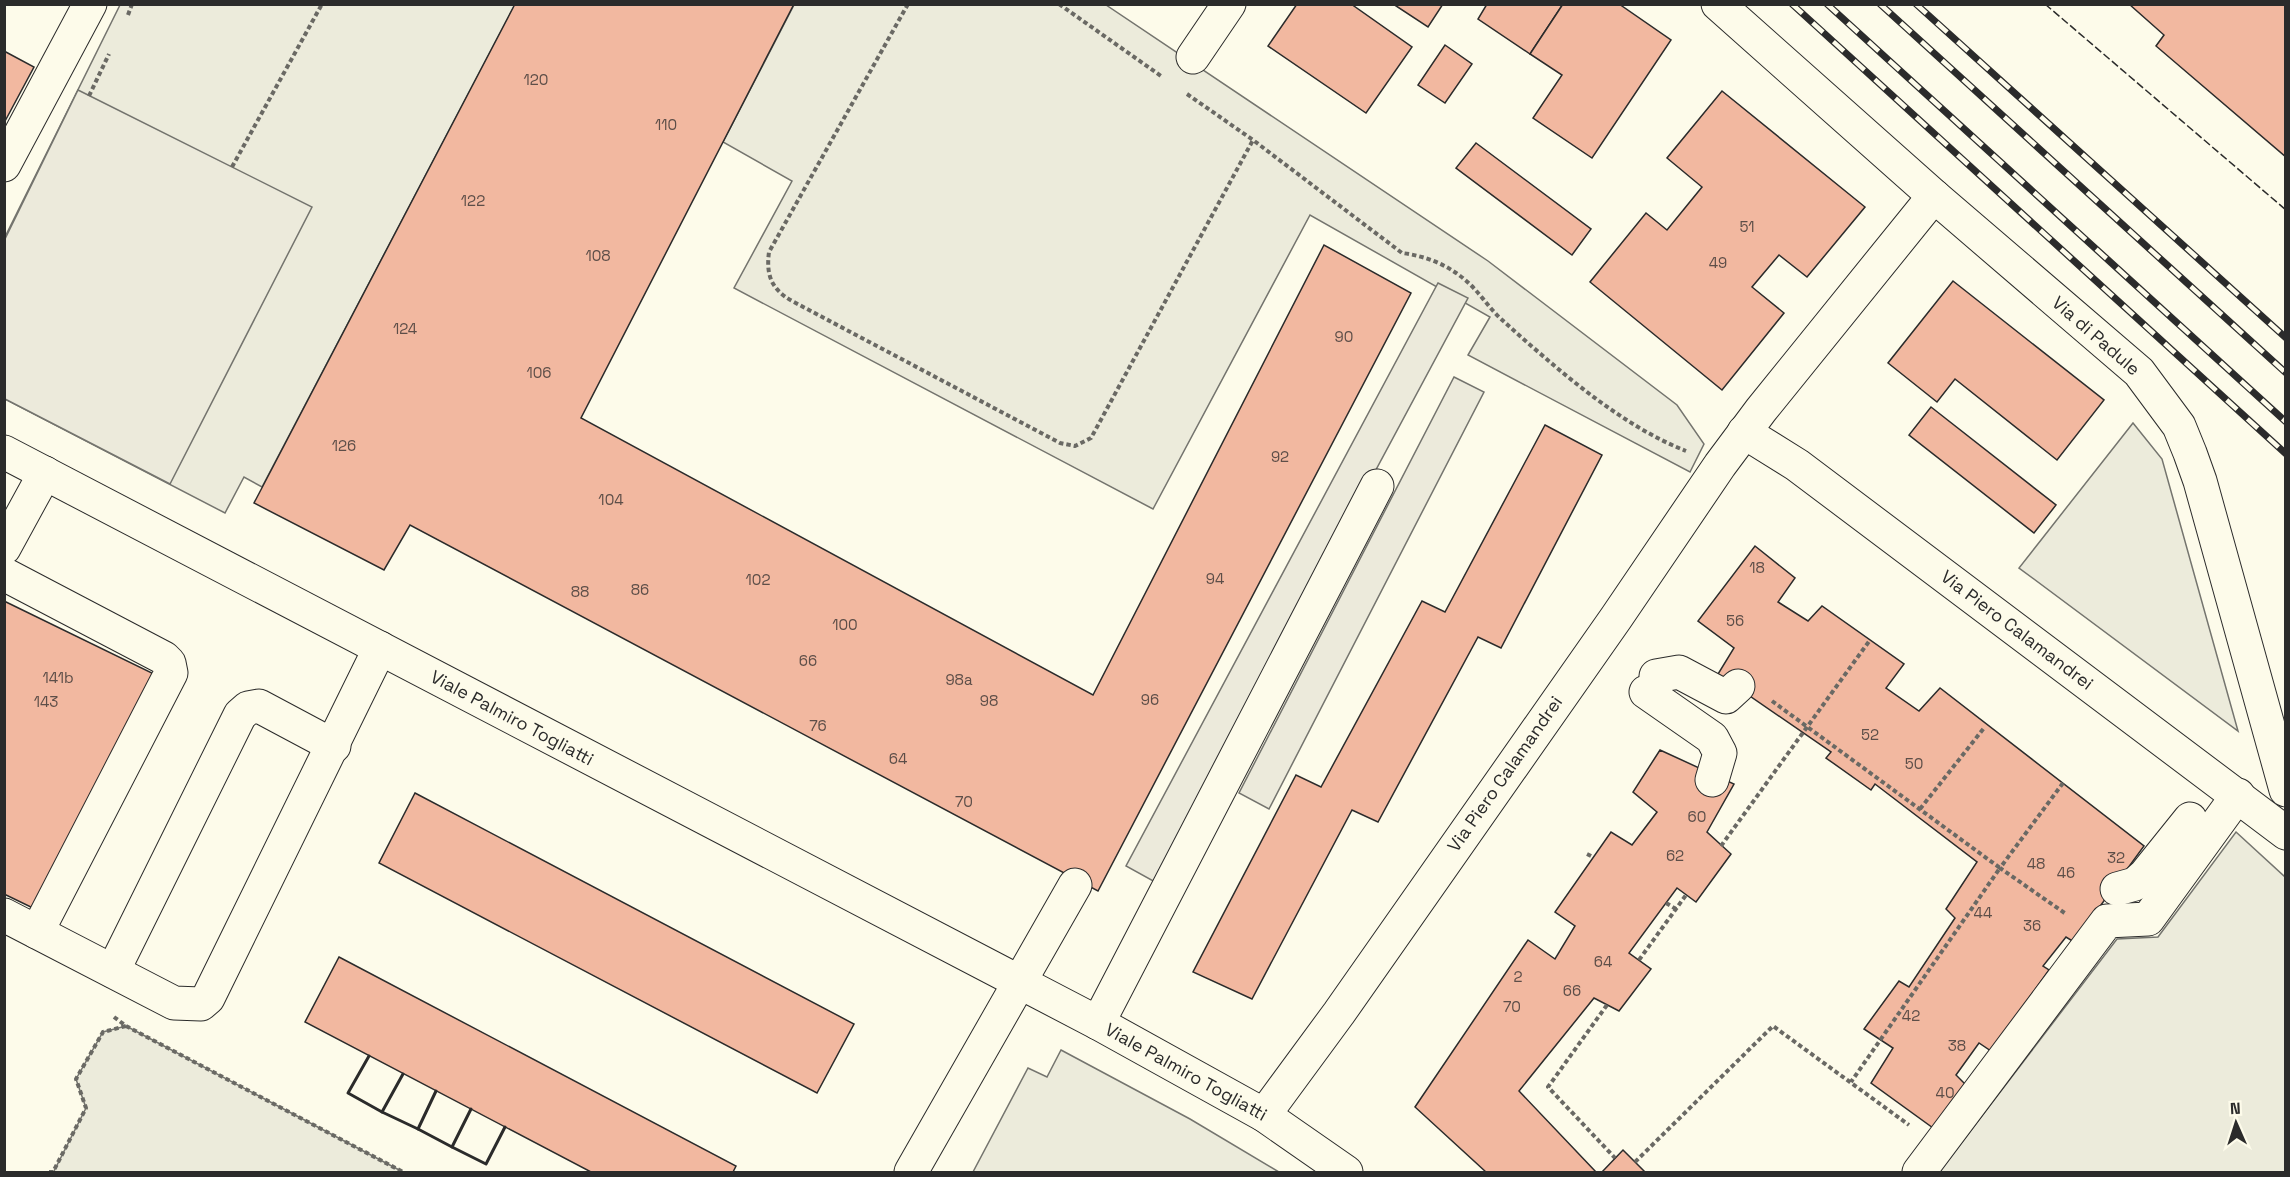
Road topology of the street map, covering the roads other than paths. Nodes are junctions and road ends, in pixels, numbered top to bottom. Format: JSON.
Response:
{"nodes":[{"id":1,"x":90,"y":4,"type":"edge"},
{"id":2,"x":1229,"y":4,"type":"edge"},
{"id":3,"x":1718,"y":4,"type":"edge"},
{"id":4,"x":1193,"y":57,"type":"dead end"},
{"id":5,"x":4,"y":165,"type":"edge"},
{"id":6,"x":1934,"y":196,"type":"junction"},
{"id":7,"x":1744,"y":432,"type":"junction"},
{"id":8,"x":4,"y":452,"type":"edge"},
{"id":9,"x":45,"y":473,"type":"junction"},
{"id":10,"x":1377,"y":486,"type":"dead end"},
{"id":11,"x":4,"y":548,"type":"edge"},
{"id":12,"x":4,"y":574,"type":"edge"},
{"id":13,"x":380,"y":648,"type":"junction"},
{"id":14,"x":1738,"y":686,"type":"dead end"},
{"id":15,"x":334,"y":746,"type":"junction"},
{"id":16,"x":1712,"y":780,"type":"dead end"},
{"id":17,"x":2286,"y":790,"type":"edge"},
{"id":18,"x":2238,"y":795,"type":"junction"},
{"id":19,"x":2190,"y":819,"type":"dead end"},
{"id":20,"x":2286,"y":833,"type":"edge"},
{"id":21,"x":1075,"y":885,"type":"dead end"},
{"id":22,"x":2117,"y":889,"type":"dead end"},
{"id":23,"x":4,"y":915,"type":"edge"},
{"id":24,"x":37,"y":932,"type":"junction"},
{"id":25,"x":113,"y":971,"type":"junction"},
{"id":26,"x":1021,"y":982,"type":"junction"},
{"id":27,"x":1098,"y":1023,"type":"junction"},
{"id":28,"x":1264,"y":1115,"type":"junction"},
{"id":29,"x":1929,"y":1160,"type":"edge"},
{"id":30,"x":911,"y":1173,"type":"edge"},
{"id":31,"x":1346,"y":1173,"type":"edge"}],
"edges":[{"from":1,"to":5,"type":"street"},
{"from":2,"to":4,"type":"street"},
{"from":3,"to":6,"type":"street","name":"Via di Padule"},
{"from":6,"to":7,"type":"street","name":"Via Piero Calamandrei"},
{"from":6,"to":17,"type":"street","name":"Via di Padule"},
{"from":7,"to":18,"type":"street","name":"Via Piero Calamandrei"},
{"from":7,"to":28,"type":"street","name":"Via Piero Calamandrei"},
{"from":8,"to":9,"type":"street","name":"Viale Palmiro Togliatti"},
{"from":9,"to":11,"type":"street"},
{"from":9,"to":13,"type":"street","name":"Viale Palmiro Togliatti"},
{"from":10,"to":27,"type":"street"},
{"from":12,"to":24,"type":"street"},
{"from":13,"to":15,"type":"street"},
{"from":13,"to":26,"type":"street","name":"Viale Palmiro Togliatti"},
{"from":14,"to":16,"type":"street"},
{"from":15,"to":25,"type":"street"},
{"from":15,"to":25,"type":"street"},
{"from":18,"to":20,"type":"street","name":"Via Piero Calamandrei"},
{"from":18,"to":29,"type":"street"},
{"from":19,"to":22,"type":"street"},
{"from":21,"to":26,"type":"street"},
{"from":23,"to":24,"type":"street"},
{"from":24,"to":25,"type":"street"},
{"from":26,"to":27,"type":"street","name":"Viale Palmiro Togliatti"},
{"from":26,"to":30,"type":"street"},
{"from":27,"to":28,"type":"street","name":"Viale Palmiro Togliatti"},
{"from":28,"to":31,"type":"street","name":"Viale Palmiro Togliatti"}]}
